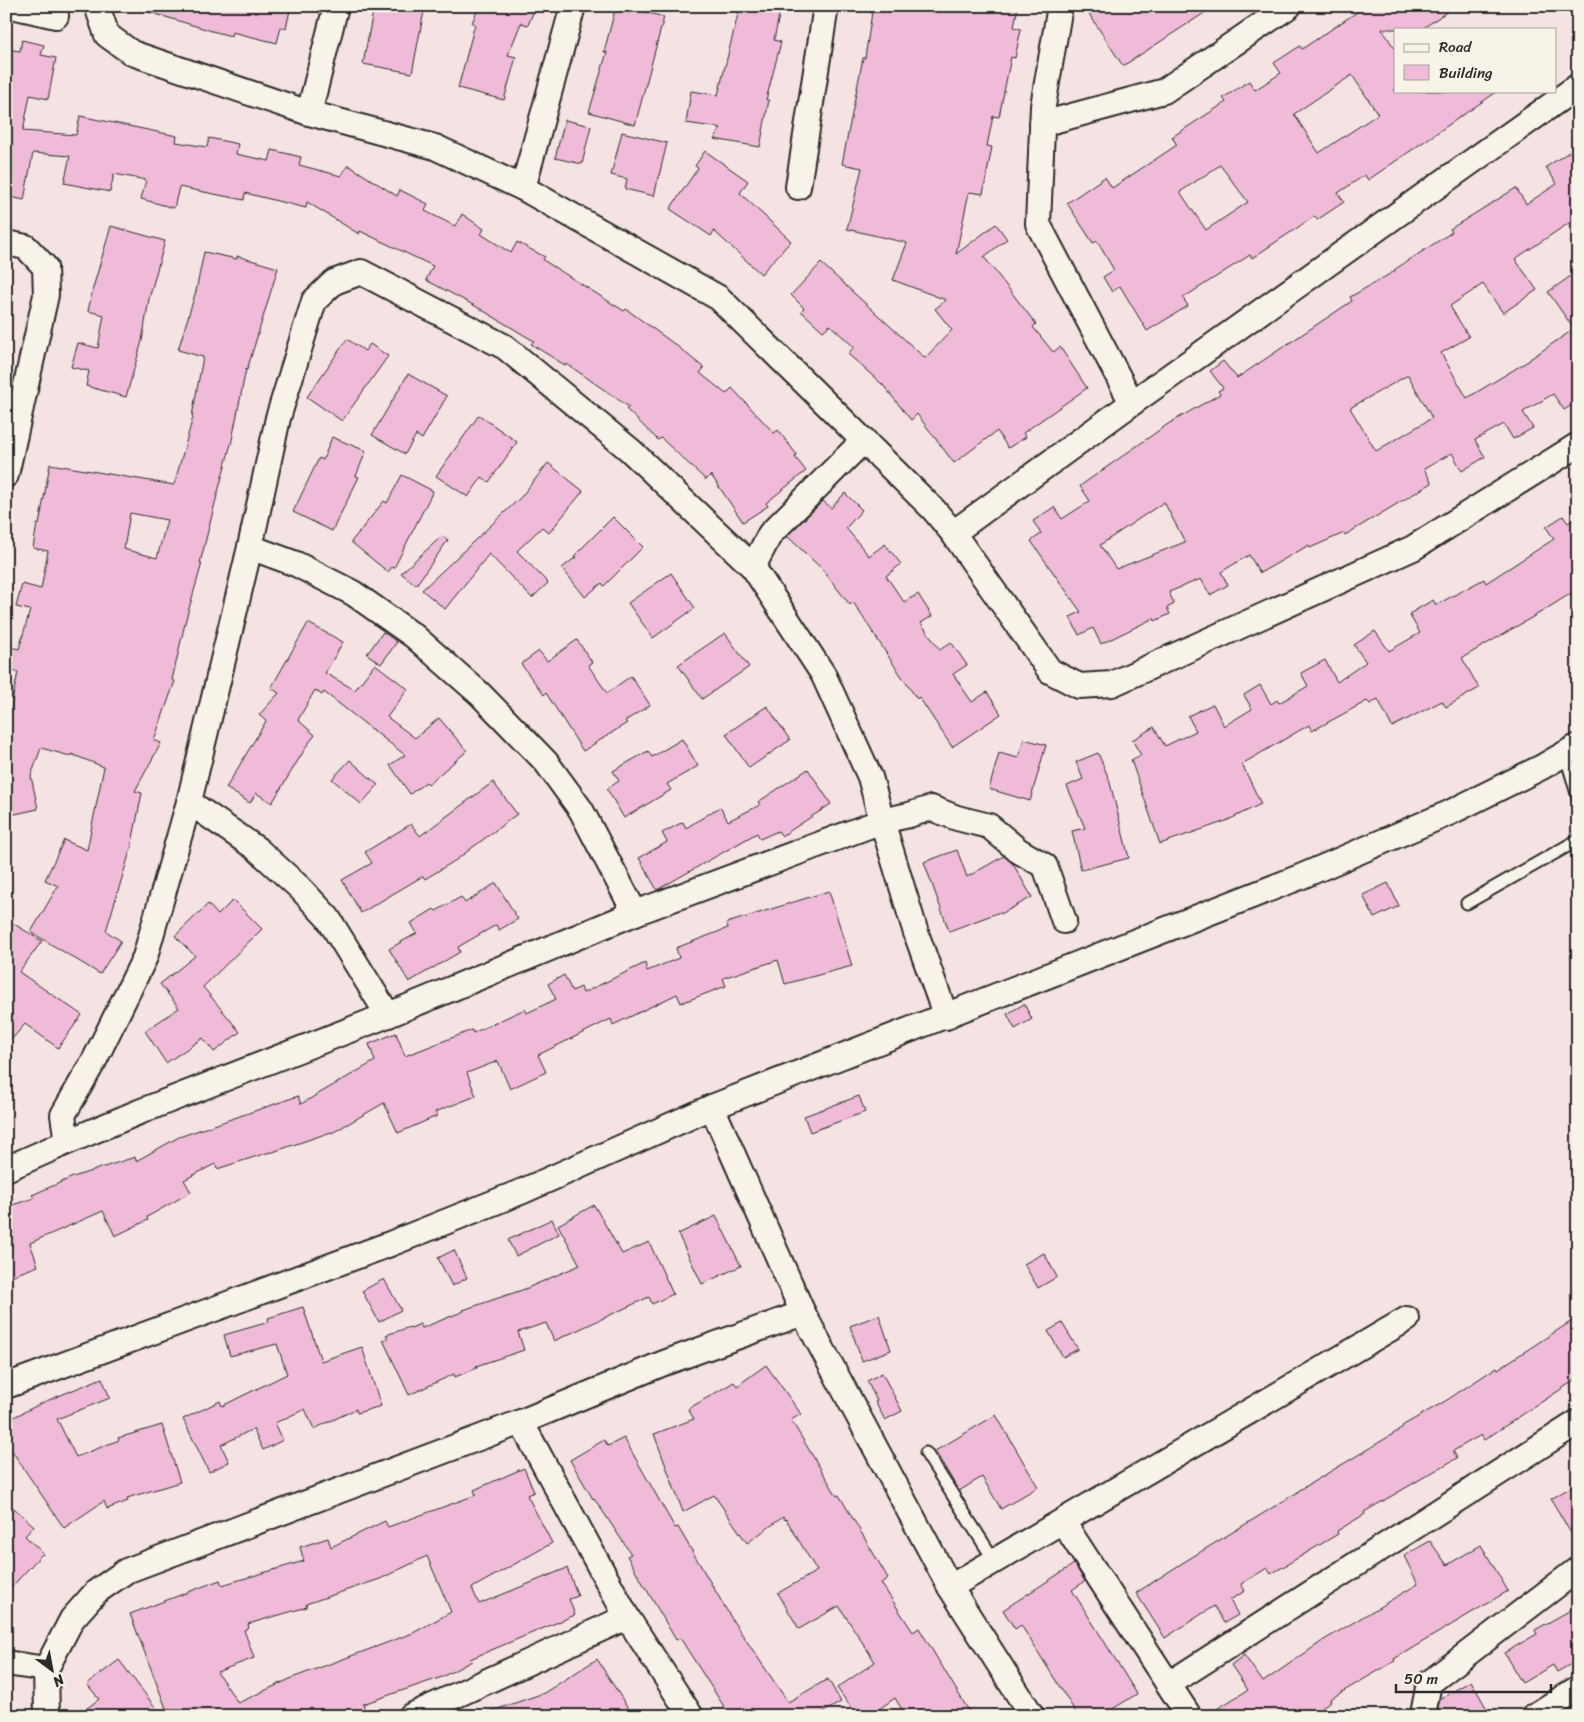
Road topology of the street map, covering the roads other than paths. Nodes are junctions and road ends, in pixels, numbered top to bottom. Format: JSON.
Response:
{"nodes":[{"id":1,"x":12,"y":6,"type":"edge"},
{"id":2,"x":97,"y":6,"type":"edge"},
{"id":3,"x":336,"y":6,"type":"edge"},
{"id":4,"x":572,"y":6,"type":"edge"},
{"id":5,"x":826,"y":6,"type":"edge"},
{"id":6,"x":1060,"y":6,"type":"edge"},
{"id":7,"x":1288,"y":6,"type":"edge"},
{"id":8,"x":56,"y":16,"type":"dead end"},
{"id":9,"x":1578,"y":86,"type":"edge"},
{"id":10,"x":309,"y":113,"type":"junction"},
{"id":11,"x":1042,"y":124,"type":"junction"},
{"id":12,"x":798,"y":187,"type":"dead end"},
{"id":13,"x":523,"y":188,"type":"junction"},
{"id":14,"x":6,"y":243,"type":"edge"},
{"id":15,"x":1132,"y":403,"type":"junction"},
{"id":16,"x":864,"y":440,"type":"junction"},
{"id":17,"x":1578,"y":445,"type":"edge"},
{"id":18,"x":6,"y":475,"type":"edge"},
{"id":19,"x":953,"y":533,"type":"junction"},
{"id":20,"x":250,"y":547,"type":"junction"},
{"id":21,"x":753,"y":567,"type":"junction"},
{"id":22,"x":1571,"y":749,"type":"edge"},
{"id":23,"x":1578,"y":797,"type":"edge"},
{"id":24,"x":189,"y":802,"type":"junction"},
{"id":25,"x":882,"y":821,"type":"junction"},
{"id":26,"x":1578,"y":840,"type":"edge"},
{"id":27,"x":1467,"y":902,"type":"dead end"},
{"id":28,"x":635,"y":913,"type":"junction"},
{"id":29,"x":1064,"y":921,"type":"dead end"},
{"id":30,"x":388,"y":1015,"type":"junction"},
{"id":31,"x":946,"y":1017,"type":"junction"},
{"id":32,"x":712,"y":1107,"type":"junction"},
{"id":33,"x":67,"y":1142,"type":"junction"},
{"id":34,"x":6,"y":1169,"type":"edge"},
{"id":35,"x":803,"y":1313,"type":"junction"},
{"id":36,"x":1407,"y":1319,"type":"dead end"},
{"id":37,"x":6,"y":1386,"type":"edge"},
{"id":38,"x":521,"y":1422,"type":"junction"},
{"id":39,"x":1578,"y":1422,"type":"edge"},
{"id":40,"x":926,"y":1453,"type":"dead end"},
{"id":41,"x":1063,"y":1522,"type":"junction"},
{"id":42,"x":994,"y":1560,"type":"junction"},
{"id":43,"x":1578,"y":1569,"type":"edge"},
{"id":44,"x":950,"y":1587,"type":"junction"},
{"id":45,"x":627,"y":1617,"type":"junction"},
{"id":46,"x":6,"y":1663,"type":"edge"},
{"id":47,"x":46,"y":1669,"type":"junction"},
{"id":48,"x":1168,"y":1684,"type":"junction"},
{"id":49,"x":1578,"y":1688,"type":"edge"},
{"id":50,"x":47,"y":1716,"type":"edge"},
{"id":51,"x":412,"y":1716,"type":"edge"},
{"id":52,"x":691,"y":1716,"type":"edge"},
{"id":53,"x":1032,"y":1716,"type":"edge"},
{"id":54,"x":1189,"y":1716,"type":"edge"},
{"id":55,"x":1426,"y":1716,"type":"edge"},
{"id":56,"x":1534,"y":1716,"type":"edge"}],
"edges":[{"from":1,"to":8,"type":"street"},
{"from":2,"to":10,"type":"street"},
{"from":3,"to":10,"type":"street"},
{"from":4,"to":13,"type":"street"},
{"from":5,"to":12,"type":"street"},
{"from":6,"to":11,"type":"street"},
{"from":7,"to":11,"type":"street"},
{"from":9,"to":15,"type":"street"},
{"from":10,"to":13,"type":"street"},
{"from":11,"to":15,"type":"street"},
{"from":13,"to":16,"type":"street"},
{"from":14,"to":18,"type":"street"},
{"from":15,"to":19,"type":"street"},
{"from":16,"to":19,"type":"street"},
{"from":16,"to":21,"type":"street"},
{"from":17,"to":19,"type":"street"},
{"from":20,"to":21,"type":"street"},
{"from":20,"to":24,"type":"street"},
{"from":20,"to":28,"type":"street"},
{"from":21,"to":25,"type":"street"},
{"from":22,"to":23,"type":"lane"},
{"from":22,"to":31,"type":"street"},
{"from":24,"to":30,"type":"street"},
{"from":24,"to":33,"type":"street"},
{"from":25,"to":28,"type":"street"},
{"from":25,"to":29,"type":"street"},
{"from":25,"to":31,"type":"street"},
{"from":26,"to":27,"type":"lane"},
{"from":28,"to":30,"type":"street"},
{"from":30,"to":33,"type":"street"},
{"from":31,"to":32,"type":"street"},
{"from":32,"to":35,"type":"street"},
{"from":32,"to":37,"type":"street"},
{"from":33,"to":34,"type":"street"},
{"from":35,"to":38,"type":"street"},
{"from":35,"to":44,"type":"street"},
{"from":36,"to":41,"type":"street"},
{"from":38,"to":45,"type":"street"},
{"from":38,"to":47,"type":"street"},
{"from":39,"to":48,"type":"street"},
{"from":40,"to":42,"type":"lane"},
{"from":41,"to":42,"type":"street"},
{"from":41,"to":48,"type":"street"},
{"from":42,"to":44,"type":"street"},
{"from":43,"to":55,"type":"street"},
{"from":44,"to":53,"type":"street"},
{"from":45,"to":51,"type":"street"},
{"from":45,"to":52,"type":"street"},
{"from":46,"to":47,"type":"street"},
{"from":47,"to":50,"type":"street"},
{"from":48,"to":54,"type":"street"},
{"from":49,"to":56,"type":"street"}]}
